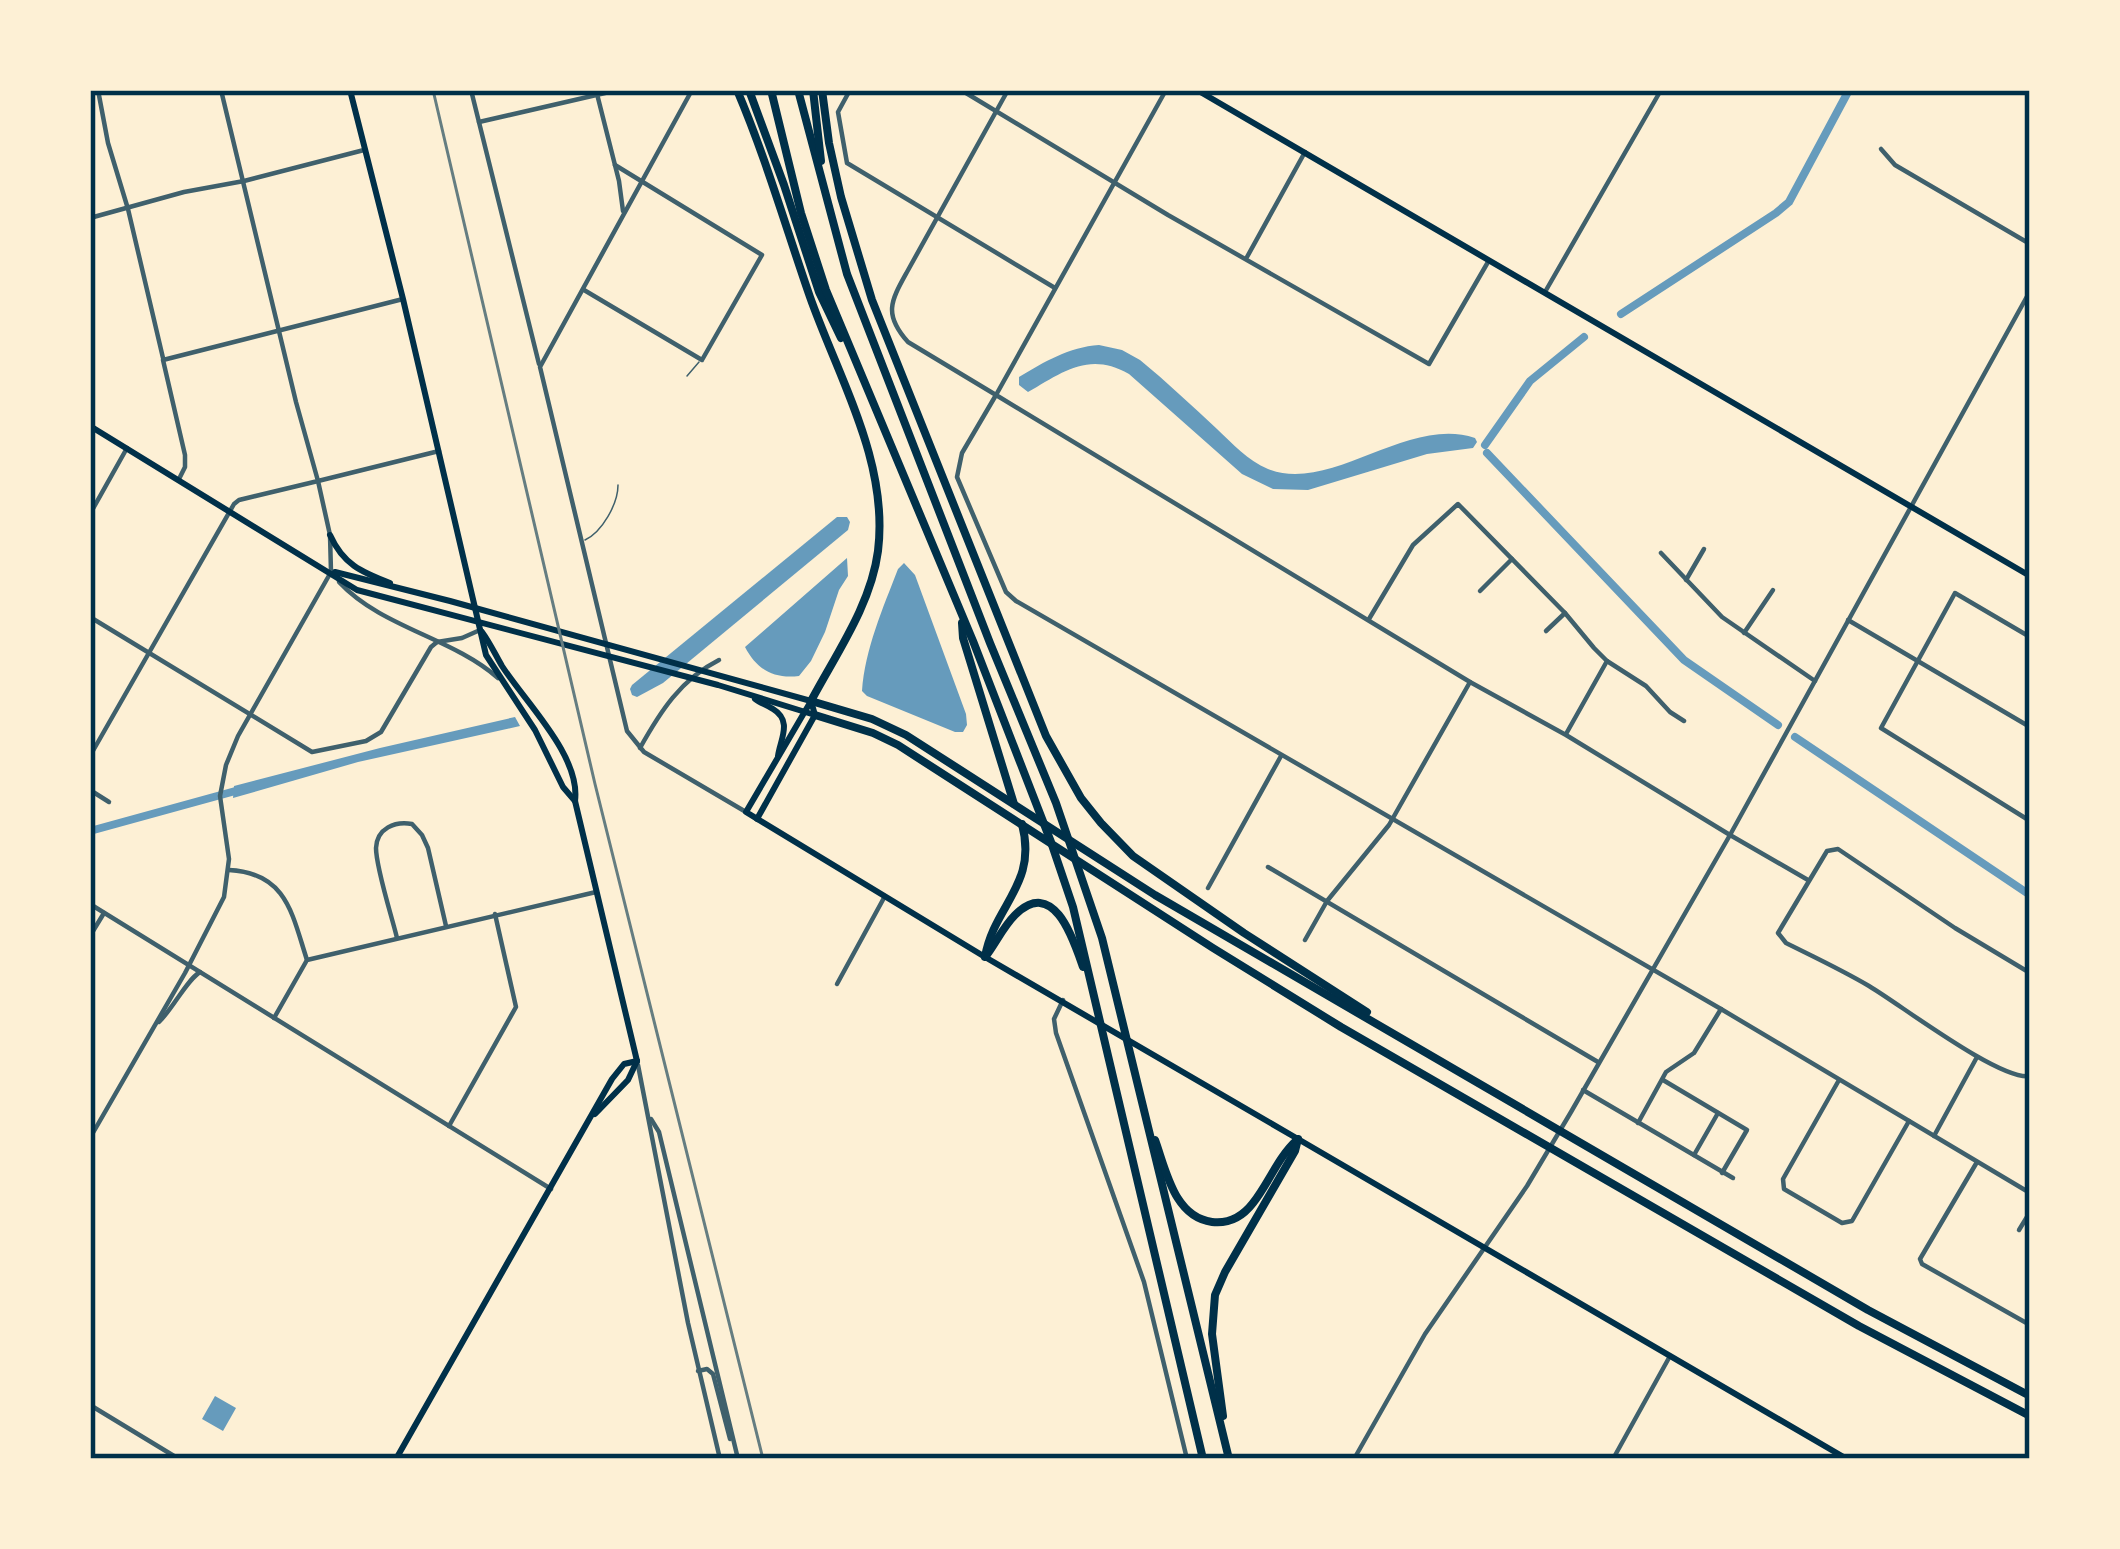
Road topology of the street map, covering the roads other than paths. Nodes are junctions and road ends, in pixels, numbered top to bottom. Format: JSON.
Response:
{"nodes":[{"id":1,"x":98,"y":90,"type":"edge"},
{"id":2,"x":221,"y":90,"type":"edge"},
{"id":3,"x":350,"y":90,"type":"edge"},
{"id":4,"x":471,"y":90,"type":"edge"},
{"id":5,"x":618,"y":90,"type":"edge"},
{"id":6,"x":692,"y":90,"type":"edge"},
{"id":7,"x":737,"y":90,"type":"edge"},
{"id":8,"x":749,"y":90,"type":"edge"},
{"id":9,"x":771,"y":90,"type":"edge"},
{"id":10,"x":798,"y":90,"type":"edge"},
{"id":11,"x":813,"y":90,"type":"edge"},
{"id":12,"x":822,"y":90,"type":"edge"},
{"id":13,"x":850,"y":90,"type":"edge"},
{"id":14,"x":961,"y":90,"type":"edge"},
{"id":15,"x":1008,"y":90,"type":"edge"},
{"id":16,"x":1166,"y":90,"type":"edge"},
{"id":17,"x":1197,"y":90,"type":"edge"},
{"id":18,"x":1661,"y":90,"type":"edge"},
{"id":19,"x":596,"y":92,"type":"edge"},
{"id":20,"x":997,"y":111,"type":"junction"},
{"id":21,"x":479,"y":122,"type":"junction"},
{"id":22,"x":1881,"y":149,"type":"dead end"},
{"id":23,"x":364,"y":150,"type":"junction"},
{"id":24,"x":1305,"y":152,"type":"junction"},
{"id":25,"x":615,"y":165,"type":"junction"},
{"id":26,"x":642,"y":181,"type":"junction"},
{"id":27,"x":244,"y":182,"type":"junction"},
{"id":28,"x":1114,"y":182,"type":"junction"},
{"id":29,"x":824,"y":192,"type":"junction"},
{"id":30,"x":128,"y":209,"type":"junction"},
{"id":31,"x":623,"y":216,"type":"junction"},
{"id":32,"x":90,"y":218,"type":"edge"},
{"id":33,"x":938,"y":219,"type":"junction"},
{"id":34,"x":2030,"y":244,"type":"edge"},
{"id":35,"x":1246,"y":259,"type":"junction"},
{"id":36,"x":1490,"y":260,"type":"junction"},
{"id":37,"x":1055,"y":288,"type":"junction"},
{"id":38,"x":584,"y":290,"type":"junction"},
{"id":39,"x":1545,"y":292,"type":"junction"},
{"id":40,"x":2030,"y":292,"type":"edge"},
{"id":41,"x":403,"y":298,"type":"junction"},
{"id":42,"x":280,"y":331,"type":"junction"},
{"id":43,"x":164,"y":360,"type":"junction"},
{"id":44,"x":702,"y":360,"type":"junction"},
{"id":45,"x":540,"y":367,"type":"junction"},
{"id":46,"x":859,"y":371,"type":"junction"},
{"id":47,"x":687,"y":376,"type":"dead end"},
{"id":48,"x":996,"y":395,"type":"junction"},
{"id":49,"x":90,"y":426,"type":"edge"},
{"id":50,"x":127,"y":448,"type":"junction"},
{"id":51,"x":439,"y":451,"type":"junction"},
{"id":52,"x":178,"y":479,"type":"junction"},
{"id":53,"x":318,"y":481,"type":"junction"},
{"id":54,"x":617,"y":485,"type":"dead end"},
{"id":55,"x":1911,"y":506,"type":"junction"},
{"id":56,"x":229,"y":511,"type":"junction"},
{"id":57,"x":90,"y":514,"type":"edge"},
{"id":58,"x":330,"y":535,"type":"junction"},
{"id":59,"x":580,"y":542,"type":"junction"},
{"id":60,"x":1704,"y":549,"type":"dead end"},
{"id":61,"x":1661,"y":554,"type":"dead end"},
{"id":62,"x":1512,"y":559,"type":"junction"},
{"id":63,"x":333,"y":574,"type":"junction"},
{"id":64,"x":2030,"y":576,"type":"edge"},
{"id":65,"x":1686,"y":580,"type":"junction"},
{"id":66,"x":1772,"y":590,"type":"dead end"},
{"id":67,"x":1480,"y":591,"type":"dead end"},
{"id":68,"x":416,"y":592,"type":"junction"},
{"id":69,"x":1565,"y":613,"type":"junction"},
{"id":70,"x":961,"y":615,"type":"junction"},
{"id":71,"x":90,"y":617,"type":"edge"},
{"id":72,"x":1369,"y":619,"type":"junction"},
{"id":73,"x":1848,"y":620,"type":"junction"},
{"id":74,"x":480,"y":630,"type":"junction"},
{"id":75,"x":1546,"y":632,"type":"dead end"},
{"id":76,"x":1744,"y":633,"type":"junction"},
{"id":77,"x":2030,"y":638,"type":"edge"},
{"id":78,"x":437,"y":642,"type":"junction"},
{"id":79,"x":148,"y":653,"type":"junction"},
{"id":80,"x":718,"y":660,"type":"dead end"},
{"id":81,"x":1607,"y":661,"type":"junction"},
{"id":82,"x":1918,"y":661,"type":"junction"},
{"id":83,"x":1815,"y":681,"type":"junction"},
{"id":84,"x":502,"y":682,"type":"junction"},
{"id":85,"x":1471,"y":682,"type":"junction"},
{"id":86,"x":753,"y":696,"type":"junction"},
{"id":87,"x":811,"y":701,"type":"junction"},
{"id":88,"x":810,"y":714,"type":"junction"},
{"id":89,"x":250,"y":715,"type":"junction"},
{"id":90,"x":1684,"y":722,"type":"dead end"},
{"id":91,"x":2030,"y":727,"type":"edge"},
{"id":92,"x":1566,"y":735,"type":"junction"},
{"id":93,"x":640,"y":748,"type":"junction"},
{"id":94,"x":90,"y":756,"type":"edge"},
{"id":95,"x":778,"y":756,"type":"junction"},
{"id":96,"x":1281,"y":756,"type":"junction"},
{"id":97,"x":90,"y":790,"type":"edge"},
{"id":98,"x":575,"y":801,"type":"junction"},
{"id":99,"x":110,"y":802,"type":"dead end"},
{"id":100,"x":746,"y":812,"type":"junction"},
{"id":101,"x":757,"y":819,"type":"junction"},
{"id":102,"x":1391,"y":820,"type":"junction"},
{"id":103,"x":2030,"y":821,"type":"edge"},
{"id":104,"x":1730,"y":835,"type":"junction"},
{"id":105,"x":1268,"y":867,"type":"dead end"},
{"id":106,"x":229,"y":869,"type":"junction"},
{"id":107,"x":1809,"y":880,"type":"junction"},
{"id":108,"x":1208,"y":888,"type":"dead end"},
{"id":109,"x":596,"y":892,"type":"junction"},
{"id":110,"x":885,"y":896,"type":"junction"},
{"id":111,"x":1327,"y":901,"type":"junction"},
{"id":112,"x":90,"y":904,"type":"edge"},
{"id":113,"x":104,"y":913,"type":"junction"},
{"id":114,"x":495,"y":914,"type":"junction"},
{"id":115,"x":446,"y":926,"type":"junction"},
{"id":116,"x":90,"y":936,"type":"edge"},
{"id":117,"x":397,"y":938,"type":"junction"},
{"id":118,"x":1304,"y":940,"type":"dead end"},
{"id":119,"x":985,"y":957,"type":"junction"},
{"id":120,"x":307,"y":960,"type":"junction"},
{"id":121,"x":189,"y":965,"type":"junction"},
{"id":122,"x":1650,"y":970,"type":"junction"},
{"id":123,"x":200,"y":972,"type":"junction"},
{"id":124,"x":2030,"y":973,"type":"edge"},
{"id":125,"x":837,"y":984,"type":"dead end"},
{"id":126,"x":1063,"y":1000,"type":"junction"},
{"id":127,"x":1721,"y":1009,"type":"junction"},
{"id":128,"x":1100,"y":1012,"type":"junction"},
{"id":129,"x":274,"y":1018,"type":"junction"},
{"id":130,"x":155,"y":1026,"type":"junction"},
{"id":131,"x":1977,"y":1057,"type":"junction"},
{"id":132,"x":637,"y":1061,"type":"junction"},
{"id":133,"x":1598,"y":1062,"type":"junction"},
{"id":134,"x":1465,"y":1075,"type":"junction"},
{"id":135,"x":2030,"y":1077,"type":"edge"},
{"id":136,"x":1839,"y":1079,"type":"junction"},
{"id":137,"x":1663,"y":1080,"type":"junction"},
{"id":138,"x":1582,"y":1090,"type":"junction"},
{"id":139,"x":1144,"y":1110,"type":"junction"},
{"id":140,"x":1718,"y":1113,"type":"junction"},
{"id":141,"x":649,"y":1114,"type":"junction"},
{"id":142,"x":1910,"y":1121,"type":"junction"},
{"id":143,"x":1638,"y":1123,"type":"junction"},
{"id":144,"x":449,"y":1126,"type":"junction"},
{"id":145,"x":1934,"y":1136,"type":"junction"},
{"id":146,"x":90,"y":1138,"type":"edge"},
{"id":147,"x":1298,"y":1139,"type":"junction"},
{"id":148,"x":1694,"y":1156,"type":"junction"},
{"id":149,"x":1977,"y":1162,"type":"junction"},
{"id":150,"x":1722,"y":1173,"type":"junction"},
{"id":151,"x":1732,"y":1178,"type":"dead end"},
{"id":152,"x":550,"y":1189,"type":"junction"},
{"id":153,"x":2030,"y":1193,"type":"edge"},
{"id":154,"x":2030,"y":1212,"type":"edge"},
{"id":155,"x":2019,"y":1230,"type":"dead end"},
{"id":156,"x":1483,"y":1248,"type":"junction"},
{"id":157,"x":2030,"y":1325,"type":"edge"},
{"id":158,"x":1670,"y":1356,"type":"junction"},
{"id":159,"x":698,"y":1371,"type":"junction"},
{"id":160,"x":2030,"y":1396,"type":"edge"},
{"id":161,"x":90,"y":1405,"type":"edge"},
{"id":162,"x":2030,"y":1416,"type":"edge"},
{"id":163,"x":735,"y":1450,"type":"junction"},
{"id":164,"x":1228,"y":1456,"type":"edge"},
{"id":165,"x":179,"y":1459,"type":"edge"},
{"id":166,"x":396,"y":1459,"type":"edge"},
{"id":167,"x":720,"y":1459,"type":"edge"},
{"id":168,"x":738,"y":1459,"type":"edge"},
{"id":169,"x":1186,"y":1459,"type":"edge"},
{"id":170,"x":1203,"y":1459,"type":"edge"},
{"id":171,"x":1354,"y":1459,"type":"edge"},
{"id":172,"x":1613,"y":1459,"type":"edge"},
{"id":173,"x":1847,"y":1459,"type":"edge"}],
"edges":[{"from":1,"to":30,"type":"street"},
{"from":2,"to":27,"type":"street"},
{"from":3,"to":23,"type":"main road"},
{"from":4,"to":21,"type":"street"},
{"from":5,"to":19,"type":"street"},
{"from":6,"to":26,"type":"street"},
{"from":7,"to":87,"type":"highway"},
{"from":8,"to":46,"type":"highway"},
{"from":9,"to":46,"type":"highway"},
{"from":10,"to":29,"type":"highway"},
{"from":11,"to":29,"type":"highway"},
{"from":12,"to":134,"type":"highway"},
{"from":13,"to":33,"type":"street"},
{"from":14,"to":20,"type":"street"},
{"from":15,"to":20,"type":"street"},
{"from":16,"to":28,"type":"street"},
{"from":17,"to":24,"type":"main road"},
{"from":18,"to":39,"type":"street"},
{"from":19,"to":21,"type":"street"},
{"from":19,"to":25,"type":"street"},
{"from":20,"to":28,"type":"street"},
{"from":20,"to":33,"type":"street"},
{"from":21,"to":45,"type":"street"},
{"from":22,"to":34,"type":"street"},
{"from":23,"to":27,"type":"street"},
{"from":23,"to":41,"type":"main road"},
{"from":24,"to":35,"type":"street"},
{"from":24,"to":36,"type":"main road"},
{"from":25,"to":26,"type":"street"},
{"from":25,"to":31,"type":"street"},
{"from":26,"to":31,"type":"street"},
{"from":26,"to":44,"type":"street"},
{"from":27,"to":30,"type":"street"},
{"from":27,"to":42,"type":"street"},
{"from":28,"to":35,"type":"street"},
{"from":28,"to":37,"type":"street"},
{"from":29,"to":139,"type":"highway"},
{"from":30,"to":32,"type":"street"},
{"from":30,"to":43,"type":"street"},
{"from":31,"to":38,"type":"street"},
{"from":33,"to":37,"type":"street"},
{"from":33,"to":48,"type":"street"},
{"from":35,"to":36,"type":"street"},
{"from":36,"to":39,"type":"main road"},
{"from":37,"to":48,"type":"street"},
{"from":38,"to":44,"type":"street"},
{"from":38,"to":45,"type":"street"},
{"from":39,"to":55,"type":"main road"},
{"from":40,"to":55,"type":"street"},
{"from":41,"to":42,"type":"street"},
{"from":41,"to":51,"type":"main road"},
{"from":42,"to":43,"type":"street"},
{"from":42,"to":53,"type":"street"},
{"from":43,"to":52,"type":"street"},
{"from":44,"to":47,"type":"lane"},
{"from":45,"to":59,"type":"street"},
{"from":46,"to":70,"type":"highway"},
{"from":48,"to":72,"type":"street"},
{"from":48,"to":96,"type":"street"},
{"from":49,"to":50,"type":"main road"},
{"from":50,"to":52,"type":"main road"},
{"from":50,"to":57,"type":"street"},
{"from":51,"to":53,"type":"street"},
{"from":51,"to":74,"type":"main road"},
{"from":52,"to":56,"type":"main road"},
{"from":53,"to":56,"type":"street"},
{"from":53,"to":58,"type":"street"},
{"from":54,"to":59,"type":"lane"},
{"from":55,"to":64,"type":"main road"},
{"from":55,"to":73,"type":"street"},
{"from":56,"to":63,"type":"main road"},
{"from":56,"to":79,"type":"street"},
{"from":58,"to":63,"type":"street"},
{"from":58,"to":68,"type":"main road"},
{"from":59,"to":93,"type":"street"},
{"from":60,"to":65,"type":"street"},
{"from":61,"to":65,"type":"street"},
{"from":62,"to":67,"type":"street"},
{"from":62,"to":69,"type":"street"},
{"from":62,"to":72,"type":"street"},
{"from":63,"to":68,"type":"main road"},
{"from":63,"to":78,"type":"street"},
{"from":63,"to":86,"type":"main road"},
{"from":63,"to":89,"type":"street"},
{"from":65,"to":76,"type":"street"},
{"from":66,"to":76,"type":"street"},
{"from":68,"to":87,"type":"main road"},
{"from":69,"to":75,"type":"street"},
{"from":69,"to":81,"type":"street"},
{"from":70,"to":119,"type":"highway"},
{"from":70,"to":128,"type":"highway"},
{"from":71,"to":79,"type":"street"},
{"from":72,"to":85,"type":"street"},
{"from":73,"to":82,"type":"street"},
{"from":73,"to":83,"type":"street"},
{"from":74,"to":78,"type":"street"},
{"from":74,"to":84,"type":"main road"},
{"from":74,"to":98,"type":"main road"},
{"from":76,"to":83,"type":"street"},
{"from":77,"to":82,"type":"street"},
{"from":78,"to":84,"type":"street"},
{"from":78,"to":89,"type":"street"},
{"from":79,"to":89,"type":"street"},
{"from":79,"to":94,"type":"street"},
{"from":80,"to":93,"type":"street"},
{"from":81,"to":90,"type":"street"},
{"from":81,"to":92,"type":"street"},
{"from":82,"to":91,"type":"street"},
{"from":82,"to":103,"type":"street"},
{"from":83,"to":104,"type":"street"},
{"from":84,"to":98,"type":"main road"},
{"from":85,"to":92,"type":"street"},
{"from":85,"to":102,"type":"street"},
{"from":86,"to":88,"type":"main road"},
{"from":86,"to":95,"type":"main road"},
{"from":87,"to":88,"type":"main road"},
{"from":87,"to":134,"type":"highway"},
{"from":88,"to":95,"type":"main road"},
{"from":88,"to":101,"type":"main road"},
{"from":88,"to":162,"type":"highway"},
{"from":89,"to":106,"type":"street"},
{"from":92,"to":104,"type":"street"},
{"from":93,"to":100,"type":"street"},
{"from":95,"to":100,"type":"main road"},
{"from":96,"to":102,"type":"street"},
{"from":96,"to":108,"type":"street"},
{"from":97,"to":99,"type":"street"},
{"from":98,"to":109,"type":"main road"},
{"from":100,"to":101,"type":"main road"},
{"from":101,"to":110,"type":"main road"},
{"from":102,"to":111,"type":"street"},
{"from":102,"to":122,"type":"street"},
{"from":104,"to":107,"type":"street"},
{"from":104,"to":122,"type":"street"},
{"from":105,"to":111,"type":"street"},
{"from":106,"to":120,"type":"street"},
{"from":106,"to":121,"type":"street"},
{"from":107,"to":124,"type":"street"},
{"from":107,"to":131,"type":"street"},
{"from":109,"to":114,"type":"street"},
{"from":109,"to":132,"type":"main road"},
{"from":110,"to":119,"type":"main road"},
{"from":110,"to":125,"type":"street"},
{"from":111,"to":118,"type":"street"},
{"from":111,"to":133,"type":"street"},
{"from":112,"to":113,"type":"street"},
{"from":113,"to":116,"type":"street"},
{"from":113,"to":121,"type":"street"},
{"from":114,"to":115,"type":"street"},
{"from":114,"to":144,"type":"street"},
{"from":115,"to":117,"type":"street"},
{"from":115,"to":117,"type":"street"},
{"from":117,"to":120,"type":"street"},
{"from":119,"to":126,"type":"main road"},
{"from":119,"to":128,"type":"highway"},
{"from":120,"to":129,"type":"street"},
{"from":121,"to":123,"type":"street"},
{"from":121,"to":130,"type":"street"},
{"from":122,"to":127,"type":"street"},
{"from":122,"to":133,"type":"street"},
{"from":123,"to":129,"type":"street"},
{"from":123,"to":130,"type":"street"},
{"from":126,"to":147,"type":"main road"},
{"from":126,"to":169,"type":"street"},
{"from":127,"to":136,"type":"street"},
{"from":127,"to":137,"type":"street"},
{"from":128,"to":170,"type":"highway"},
{"from":129,"to":144,"type":"street"},
{"from":130,"to":146,"type":"street"},
{"from":131,"to":135,"type":"street"},
{"from":131,"to":145,"type":"street"},
{"from":132,"to":141,"type":"street"},
{"from":132,"to":152,"type":"main road"},
{"from":133,"to":138,"type":"street"},
{"from":134,"to":160,"type":"highway"},
{"from":136,"to":142,"type":"street"},
{"from":136,"to":142,"type":"street"},
{"from":137,"to":140,"type":"street"},
{"from":137,"to":143,"type":"street"},
{"from":138,"to":143,"type":"street"},
{"from":138,"to":156,"type":"street"},
{"from":139,"to":147,"type":"highway"},
{"from":139,"to":164,"type":"highway"},
{"from":140,"to":148,"type":"street"},
{"from":140,"to":150,"type":"street"},
{"from":141,"to":159,"type":"street"},
{"from":141,"to":163,"type":"street"},
{"from":142,"to":145,"type":"street"},
{"from":143,"to":148,"type":"street"},
{"from":144,"to":152,"type":"street"},
{"from":145,"to":149,"type":"street"},
{"from":147,"to":156,"type":"main road"},
{"from":147,"to":164,"type":"highway"},
{"from":148,"to":150,"type":"street"},
{"from":149,"to":153,"type":"street"},
{"from":149,"to":157,"type":"street"},
{"from":150,"to":151,"type":"street"},
{"from":152,"to":166,"type":"main road"},
{"from":154,"to":155,"type":"street"},
{"from":156,"to":158,"type":"main road"},
{"from":156,"to":171,"type":"street"},
{"from":158,"to":172,"type":"street"},
{"from":158,"to":173,"type":"main road"},
{"from":159,"to":163,"type":"street"},
{"from":159,"to":167,"type":"street"},
{"from":161,"to":165,"type":"street"},
{"from":163,"to":168,"type":"street"}]}
